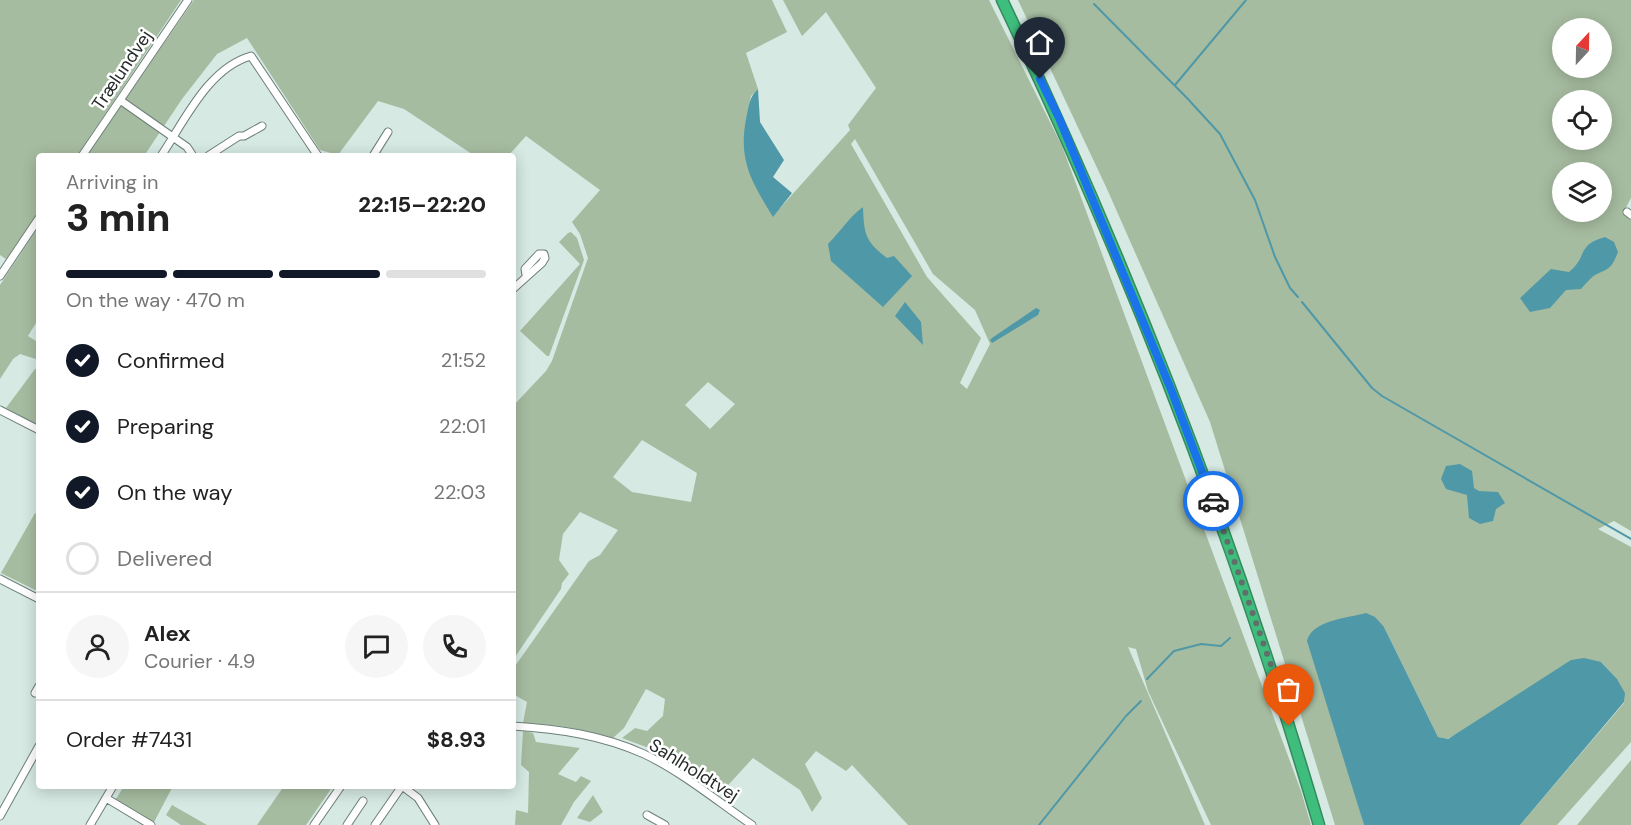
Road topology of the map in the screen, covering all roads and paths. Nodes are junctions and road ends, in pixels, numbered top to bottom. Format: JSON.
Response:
{"nodes":[{"id":1,"x":188,"y":0,"type":"edge"},
{"id":2,"x":1002,"y":0,"type":"edge"},
{"id":3,"x":120,"y":100,"type":"junction"},
{"id":4,"x":262,"y":126,"type":"dead end"},
{"id":5,"x":388,"y":132,"type":"dead end"},
{"id":6,"x":174,"y":137,"type":"junction"},
{"id":7,"x":84,"y":153,"type":"edge"},
{"id":8,"x":163,"y":153,"type":"edge"},
{"id":9,"x":191,"y":153,"type":"edge"},
{"id":10,"x":213,"y":153,"type":"edge"},
{"id":11,"x":316,"y":153,"type":"edge"},
{"id":12,"x":375,"y":153,"type":"edge"},
{"id":13,"x":36,"y":222,"type":"edge"},
{"id":14,"x":526,"y":275,"type":"dead end"},
{"id":15,"x":0,"y":276,"type":"edge"},
{"id":16,"x":516,"y":286,"type":"edge"},
{"id":17,"x":0,"y":410,"type":"edge"},
{"id":18,"x":36,"y":428,"type":"edge"},
{"id":19,"x":1,"y":581,"type":"edge"},
{"id":20,"x":36,"y":598,"type":"edge"},
{"id":21,"x":516,"y":726,"type":"edge"},
{"id":22,"x":36,"y":751,"type":"edge"},
{"id":23,"x":111,"y":789,"type":"edge"},
{"id":24,"x":339,"y":789,"type":"edge"},
{"id":25,"x":400,"y":789,"type":"edge"},
{"id":26,"x":406,"y":789,"type":"edge"},
{"id":27,"x":106,"y":798,"type":"junction"},
{"id":28,"x":363,"y":801,"type":"dead end"},
{"id":29,"x":647,"y":815,"type":"dead end"},
{"id":30,"x":0,"y":816,"type":"edge"},
{"id":31,"x":748,"y":824,"type":"edge"},
{"id":32,"x":90,"y":825,"type":"edge"},
{"id":33,"x":151,"y":825,"type":"edge"},
{"id":34,"x":314,"y":825,"type":"edge"},
{"id":35,"x":347,"y":825,"type":"edge"},
{"id":36,"x":375,"y":825,"type":"edge"},
{"id":37,"x":435,"y":825,"type":"edge"},
{"id":38,"x":665,"y":825,"type":"edge"},
{"id":39,"x":1319,"y":825,"type":"edge"}],
"edges":[{"from":1,"to":3,"type":"street","name":"Trælundvej"},
{"from":2,"to":39,"type":"highway"},
{"from":3,"to":6,"type":"street"},
{"from":3,"to":7,"type":"street","name":"Trælundvej"},
{"from":4,"to":10,"type":"street"},
{"from":5,"to":12,"type":"street"},
{"from":6,"to":8,"type":"street"},
{"from":6,"to":9,"type":"street"},
{"from":6,"to":11,"type":"street"},
{"from":13,"to":15,"type":"street"},
{"from":14,"to":16,"type":"street"},
{"from":17,"to":18,"type":"street"},
{"from":19,"to":20,"type":"street"},
{"from":21,"to":31,"type":"street","name":"Sahlholdtvej"},
{"from":22,"to":30,"type":"street"},
{"from":23,"to":27,"type":"street"},
{"from":24,"to":34,"type":"street"},
{"from":25,"to":36,"type":"street"},
{"from":26,"to":37,"type":"street"},
{"from":27,"to":32,"type":"street"},
{"from":27,"to":33,"type":"street"},
{"from":28,"to":35,"type":"street"},
{"from":29,"to":38,"type":"street"}]}
